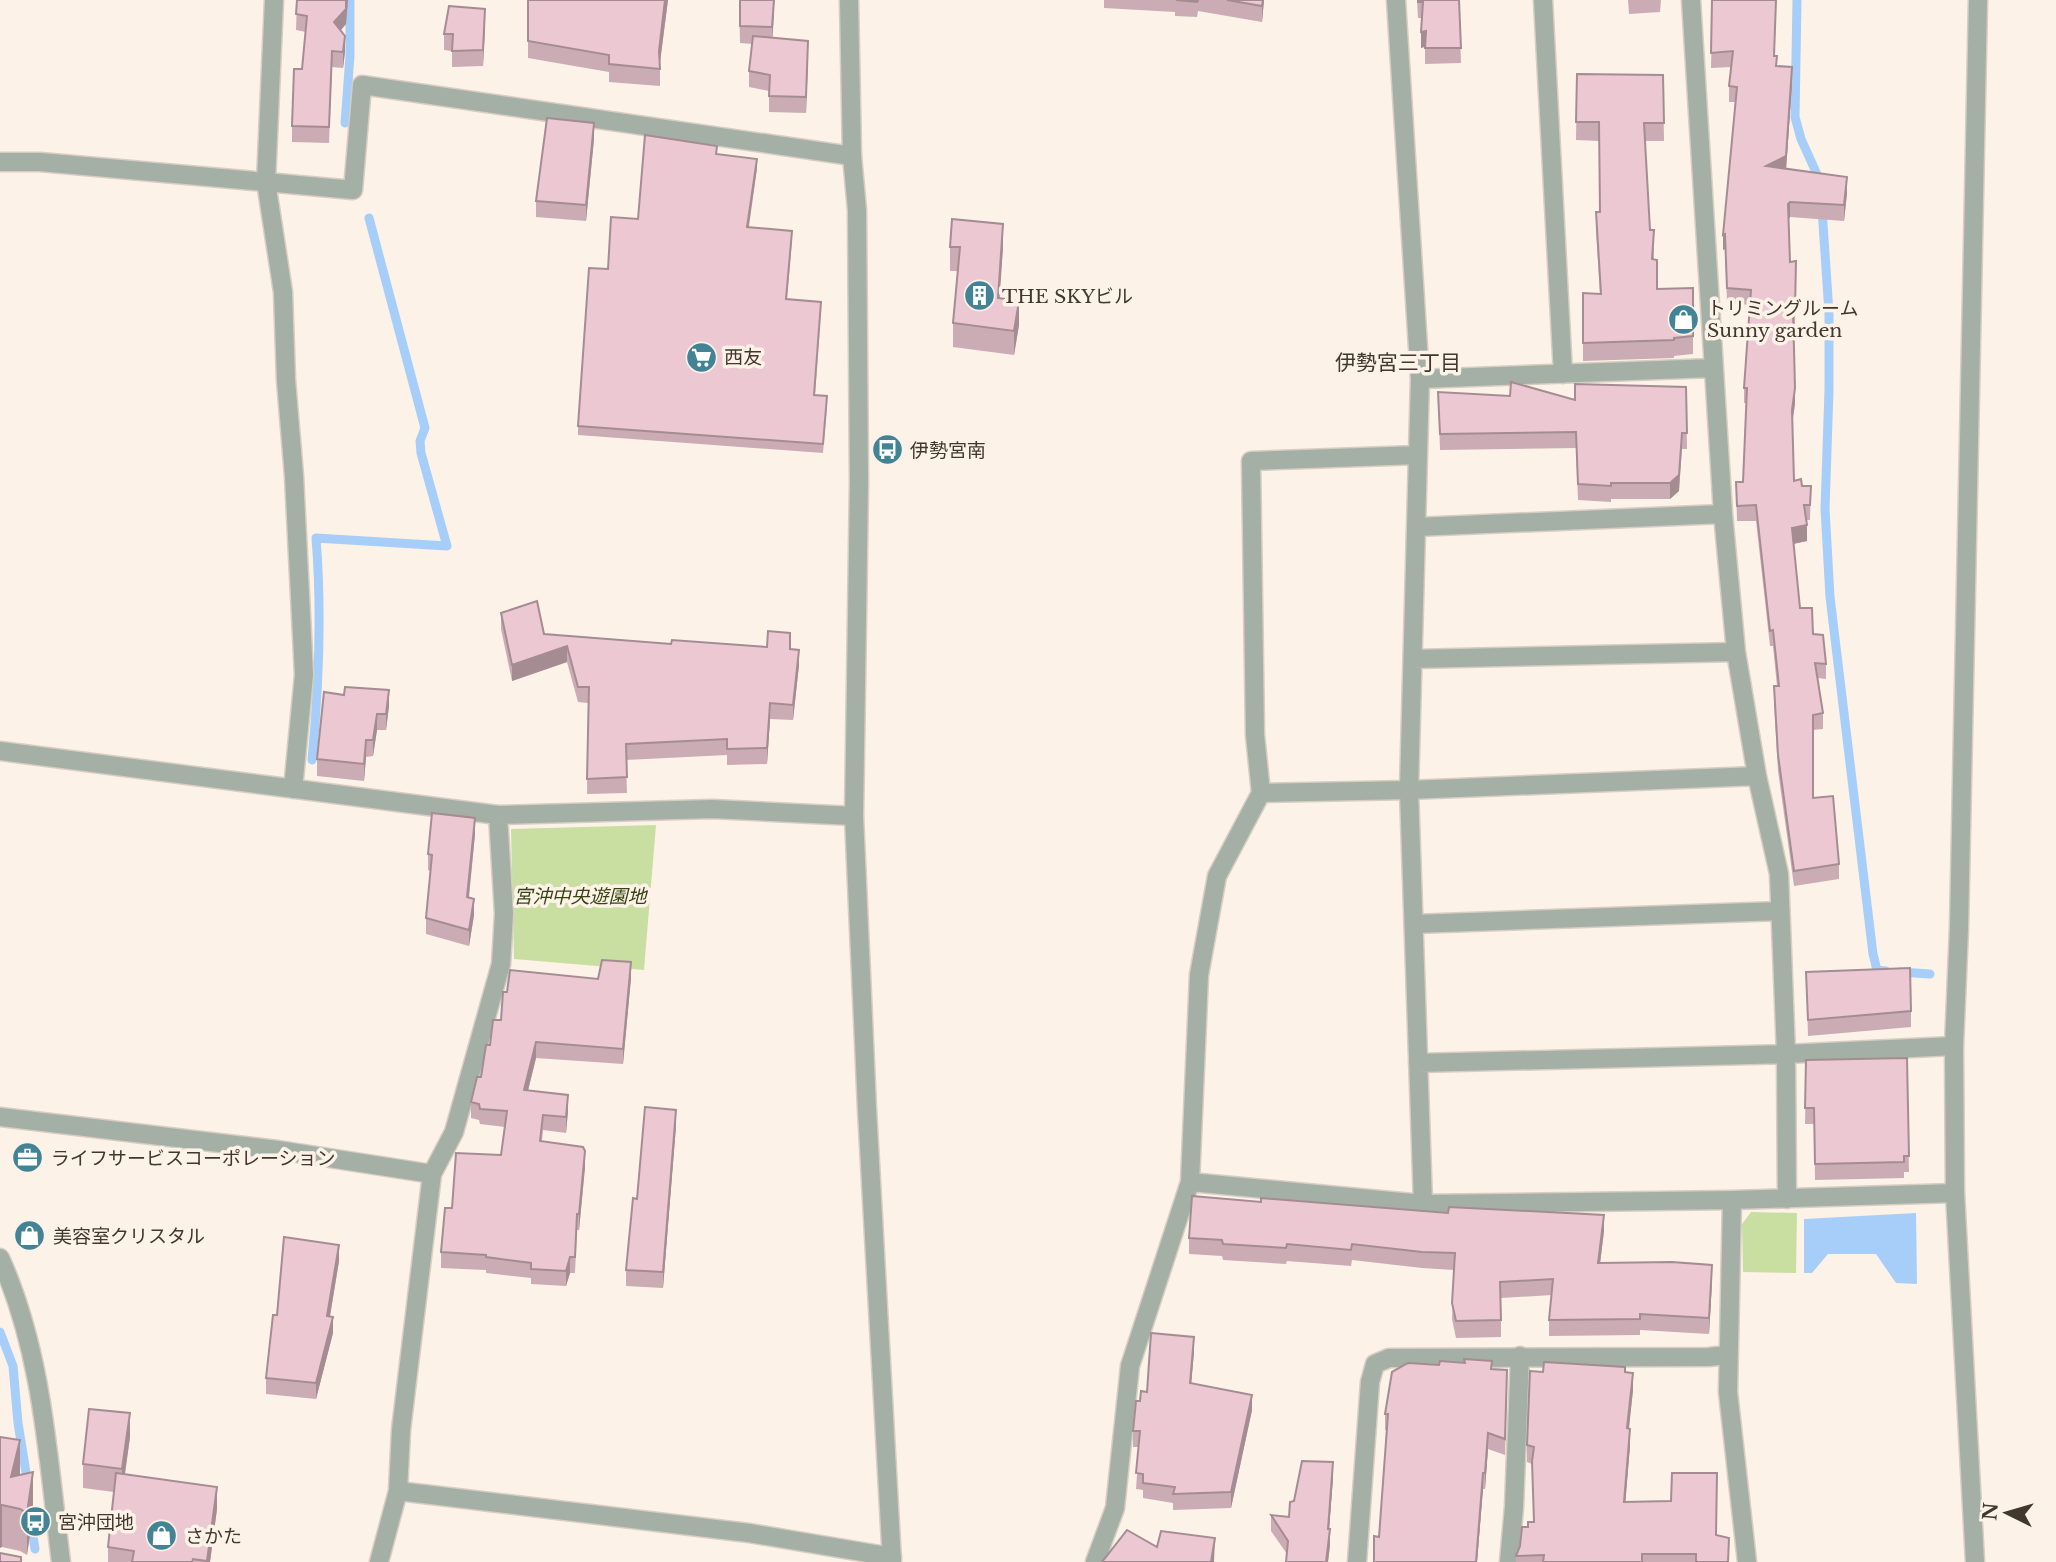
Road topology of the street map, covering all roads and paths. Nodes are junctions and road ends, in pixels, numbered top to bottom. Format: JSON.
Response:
{"nodes":[{"id":1,"x":274,"y":0,"type":"edge"},
{"id":2,"x":849,"y":0,"type":"edge"},
{"id":3,"x":1396,"y":0,"type":"edge"},
{"id":4,"x":1543,"y":0,"type":"edge"},
{"id":5,"x":1691,"y":0,"type":"edge"},
{"id":6,"x":1979,"y":0,"type":"edge"},
{"id":7,"x":852,"y":156,"type":"junction"},
{"id":8,"x":0,"y":162,"type":"edge"},
{"id":9,"x":266,"y":182,"type":"junction"},
{"id":10,"x":1713,"y":368,"type":"junction"},
{"id":11,"x":1563,"y":374,"type":"junction"},
{"id":12,"x":1420,"y":379,"type":"junction"},
{"id":13,"x":1418,"y":455,"type":"junction"},
{"id":14,"x":1723,"y":514,"type":"junction"},
{"id":15,"x":1416,"y":527,"type":"junction"},
{"id":16,"x":1736,"y":652,"type":"junction"},
{"id":17,"x":1413,"y":660,"type":"junction"},
{"id":18,"x":0,"y":751,"type":"edge"},
{"id":19,"x":1757,"y":776,"type":"junction"},
{"id":20,"x":293,"y":789,"type":"junction"},
{"id":21,"x":1409,"y":790,"type":"junction"},
{"id":22,"x":1261,"y":793,"type":"junction"},
{"id":23,"x":498,"y":815,"type":"junction"},
{"id":24,"x":854,"y":816,"type":"junction"},
{"id":25,"x":1780,"y":911,"type":"junction"},
{"id":26,"x":1414,"y":924,"type":"junction"},
{"id":27,"x":1954,"y":1046,"type":"junction"},
{"id":28,"x":1786,"y":1054,"type":"junction"},
{"id":29,"x":1418,"y":1063,"type":"junction"},
{"id":30,"x":0,"y":1117,"type":"edge"},
{"id":31,"x":432,"y":1174,"type":"junction"},
{"id":32,"x":1190,"y":1182,"type":"junction"},
{"id":33,"x":1955,"y":1193,"type":"junction"},
{"id":34,"x":1787,"y":1199,"type":"junction"},
{"id":35,"x":1732,"y":1200,"type":"junction"},
{"id":36,"x":1423,"y":1204,"type":"junction"},
{"id":37,"x":0,"y":1258,"type":"edge"},
{"id":38,"x":1727,"y":1355,"type":"junction"},
{"id":39,"x":1520,"y":1356,"type":"junction"},
{"id":40,"x":398,"y":1491,"type":"junction"},
{"id":41,"x":892,"y":1559,"type":"edge"},
{"id":42,"x":61,"y":1562,"type":"edge"},
{"id":43,"x":379,"y":1562,"type":"edge"},
{"id":44,"x":1095,"y":1562,"type":"edge"},
{"id":45,"x":1357,"y":1562,"type":"edge"},
{"id":46,"x":1509,"y":1562,"type":"edge"},
{"id":47,"x":1746,"y":1562,"type":"edge"},
{"id":48,"x":1975,"y":1562,"type":"edge"}],
"edges":[{"from":1,"to":9,"type":"street"},
{"from":2,"to":7,"type":"street"},
{"from":3,"to":12,"type":"street"},
{"from":4,"to":11,"type":"street"},
{"from":5,"to":10,"type":"street"},
{"from":6,"to":27,"type":"street"},
{"from":7,"to":9,"type":"street"},
{"from":7,"to":24,"type":"street"},
{"from":8,"to":9,"type":"street"},
{"from":9,"to":20,"type":"street"},
{"from":10,"to":11,"type":"street"},
{"from":10,"to":14,"type":"street"},
{"from":11,"to":12,"type":"street"},
{"from":12,"to":13,"type":"street"},
{"from":13,"to":15,"type":"street"},
{"from":13,"to":22,"type":"street"},
{"from":14,"to":15,"type":"street"},
{"from":14,"to":16,"type":"street"},
{"from":15,"to":17,"type":"street"},
{"from":16,"to":17,"type":"street"},
{"from":16,"to":19,"type":"street"},
{"from":17,"to":21,"type":"street"},
{"from":18,"to":20,"type":"street"},
{"from":19,"to":21,"type":"street"},
{"from":19,"to":25,"type":"street"},
{"from":20,"to":23,"type":"street"},
{"from":21,"to":22,"type":"street"},
{"from":21,"to":26,"type":"street"},
{"from":22,"to":32,"type":"street"},
{"from":23,"to":24,"type":"street"},
{"from":23,"to":31,"type":"street"},
{"from":24,"to":41,"type":"street"},
{"from":25,"to":26,"type":"street"},
{"from":25,"to":28,"type":"street"},
{"from":26,"to":29,"type":"street"},
{"from":27,"to":28,"type":"street"},
{"from":27,"to":33,"type":"street"},
{"from":28,"to":29,"type":"street"},
{"from":28,"to":34,"type":"street"},
{"from":29,"to":36,"type":"street"},
{"from":30,"to":31,"type":"street"},
{"from":31,"to":40,"type":"street"},
{"from":32,"to":36,"type":"street"},
{"from":32,"to":44,"type":"street"},
{"from":33,"to":34,"type":"street"},
{"from":33,"to":48,"type":"street"},
{"from":34,"to":35,"type":"street"},
{"from":35,"to":36,"type":"street"},
{"from":35,"to":38,"type":"street"},
{"from":37,"to":42,"type":"street"},
{"from":38,"to":39,"type":"street"},
{"from":38,"to":47,"type":"street"},
{"from":39,"to":45,"type":"street"},
{"from":39,"to":46,"type":"street"},
{"from":40,"to":41,"type":"street"},
{"from":40,"to":43,"type":"street"}]}
